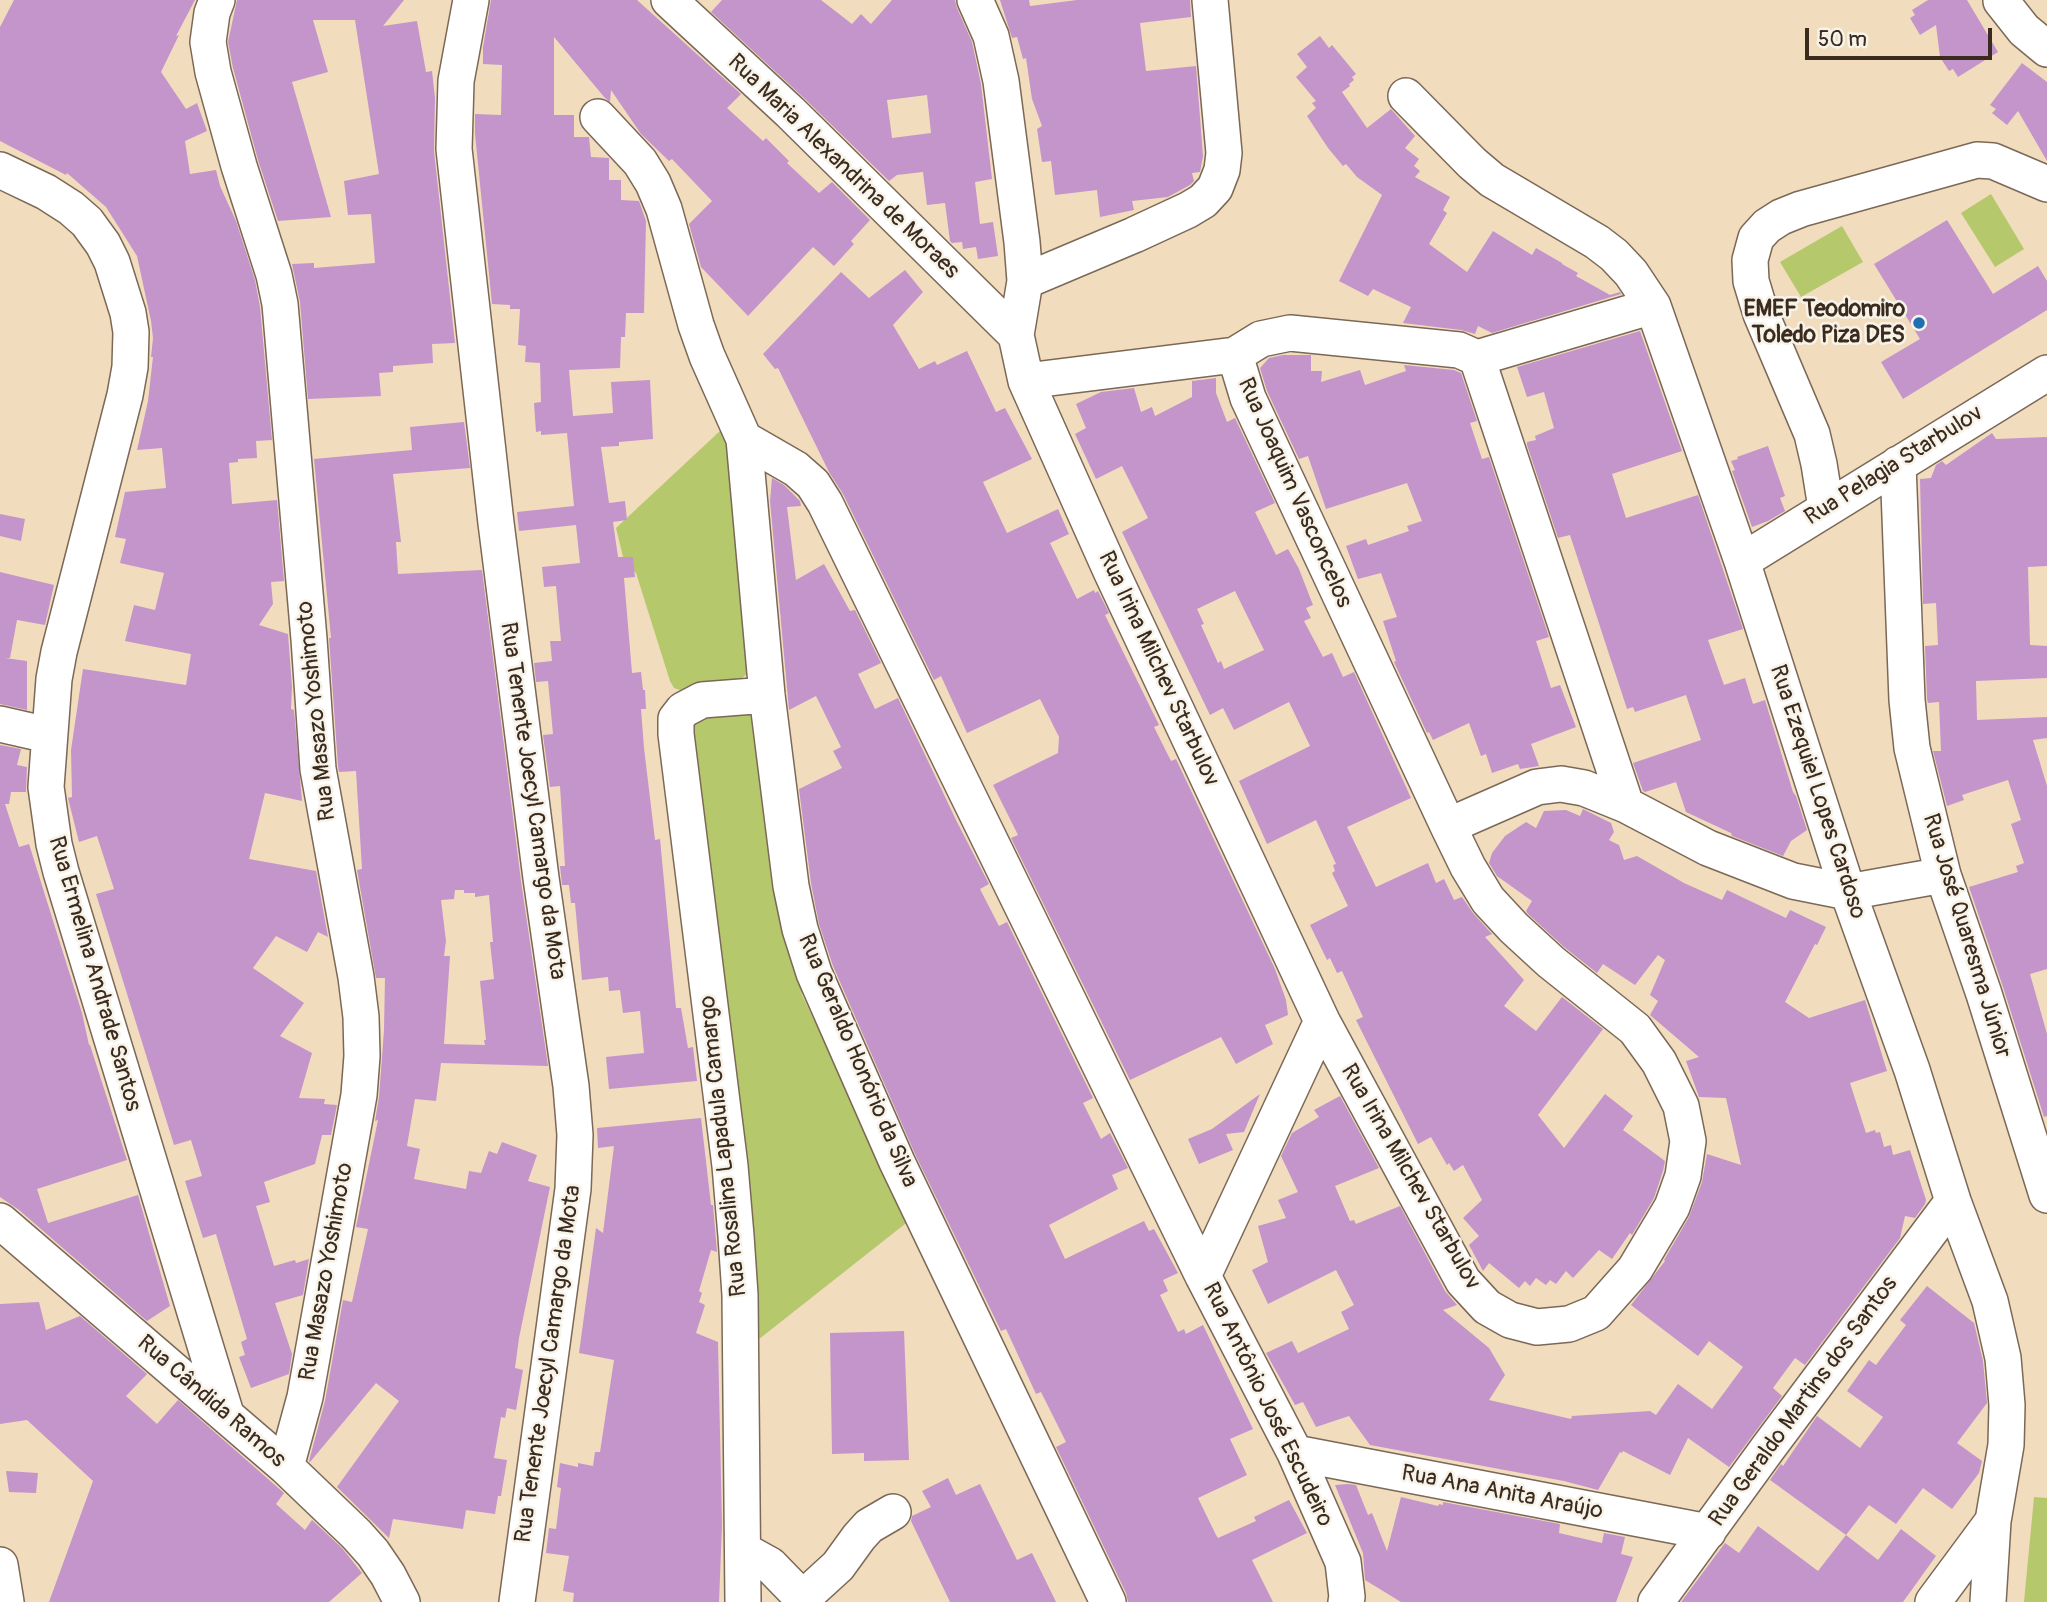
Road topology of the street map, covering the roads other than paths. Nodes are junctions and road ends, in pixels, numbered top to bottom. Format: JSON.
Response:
{"nodes":[{"id":1,"x":217,"y":0,"type":"edge"},
{"id":2,"x":471,"y":0,"type":"edge"},
{"id":3,"x":668,"y":0,"type":"edge"},
{"id":4,"x":975,"y":0,"type":"edge"},
{"id":5,"x":1210,"y":0,"type":"edge"},
{"id":6,"x":2001,"y":1,"type":"edge"},
{"id":7,"x":2047,"y":49,"type":"edge"},
{"id":8,"x":1406,"y":96,"type":"dead end"},
{"id":9,"x":598,"y":117,"type":"dead end"},
{"id":10,"x":0,"y":170,"type":"edge"},
{"id":11,"x":2047,"y":184,"type":"edge"},
{"id":12,"x":1025,"y":281,"type":"junction"},
{"id":13,"x":1653,"y":306,"type":"junction"},
{"id":14,"x":1016,"y":335,"type":"junction"},
{"id":15,"x":1235,"y":355,"type":"junction"},
{"id":16,"x":1477,"y":358,"type":"junction"},
{"id":17,"x":2047,"y":373,"type":"edge"},
{"id":18,"x":1026,"y":381,"type":"junction"},
{"id":19,"x":744,"y":439,"type":"junction"},
{"id":20,"x":1898,"y":464,"type":"junction"},
{"id":21,"x":1826,"y":509,"type":"junction"},
{"id":22,"x":1742,"y":561,"type":"junction"},
{"id":23,"x":767,"y":695,"type":"junction"},
{"id":24,"x":0,"y":724,"type":"edge"},
{"id":25,"x":48,"y":735,"type":"junction"},
{"id":26,"x":1626,"y":805,"type":"junction"},
{"id":27,"x":1448,"y":825,"type":"junction"},
{"id":28,"x":1943,"y":875,"type":"junction"},
{"id":29,"x":1848,"y":892,"type":"junction"},
{"id":30,"x":1322,"y":1021,"type":"junction"},
{"id":31,"x":2047,"y":1195,"type":"edge"},
{"id":32,"x":1953,"y":1201,"type":"junction"},
{"id":33,"x":0,"y":1221,"type":"edge"},
{"id":34,"x":1203,"y":1276,"type":"junction"},
{"id":35,"x":226,"y":1414,"type":"junction"},
{"id":36,"x":1295,"y":1453,"type":"junction"},
{"id":37,"x":286,"y":1467,"type":"junction"},
{"id":38,"x":892,"y":1512,"type":"dead end"},
{"id":39,"x":1993,"y":1521,"type":"junction"},
{"id":40,"x":1708,"y":1532,"type":"junction"},
{"id":41,"x":743,"y":1550,"type":"junction"},
{"id":42,"x":0,"y":1565,"type":"edge"},
{"id":43,"x":805,"y":1600,"type":"edge"},
{"id":44,"x":6,"y":1602,"type":"edge"},
{"id":45,"x":402,"y":1602,"type":"edge"},
{"id":46,"x":517,"y":1602,"type":"edge"},
{"id":47,"x":743,"y":1602,"type":"edge"},
{"id":48,"x":1108,"y":1602,"type":"edge"},
{"id":49,"x":1346,"y":1602,"type":"edge"},
{"id":50,"x":1656,"y":1602,"type":"edge"},
{"id":51,"x":1933,"y":1602,"type":"edge"},
{"id":52,"x":1988,"y":1602,"type":"edge"}],
"edges":[{"from":1,"to":37,"type":"street","name":"Rua Masazo Yoshimoto"},
{"from":2,"to":46,"type":"street","name":"Rua Tenente Joecyl Camargo da Mota"},
{"from":3,"to":14,"type":"street","name":"Rua Maria Alexandrina de Moraes"},
{"from":4,"to":12,"type":"street","name":"Rua Irina Milchev Starbulov"},
{"from":5,"to":12,"type":"street"},
{"from":6,"to":7,"type":"street"},
{"from":8,"to":13,"type":"street","name":"Rua Ezequiel Lopes Cardoso"},
{"from":9,"to":19,"type":"street","name":"Rua Geraldo Honório da Silva"},
{"from":10,"to":25,"type":"street","name":"Rua Ermelina Andrade Santos"},
{"from":11,"to":21,"type":"street"},
{"from":12,"to":14,"type":"street","name":"Rua Irina Milchev Starbulov"},
{"from":13,"to":16,"type":"street"},
{"from":13,"to":22,"type":"street","name":"Rua Ezequiel Lopes Cardoso"},
{"from":14,"to":18,"type":"street","name":"Rua Irina Milchev Starbulov"},
{"from":15,"to":16,"type":"street","name":"Rua Joaquim Vasconcelos"},
{"from":15,"to":18,"type":"street"},
{"from":15,"to":27,"type":"street","name":"Rua Joaquim Vasconcelos"},
{"from":16,"to":26,"type":"street"},
{"from":17,"to":20,"type":"street","name":"Rua Pelagia Starbulov"},
{"from":18,"to":30,"type":"street","name":"Rua Irina Milchev Starbulov"},
{"from":19,"to":23,"type":"street","name":"Rua Geraldo Honório da Silva"},
{"from":19,"to":34,"type":"street"},
{"from":20,"to":21,"type":"street","name":"Rua Pelagia Starbulov"},
{"from":20,"to":28,"type":"street","name":"Rua José Quaresma Júnior"},
{"from":21,"to":22,"type":"street","name":"Rua Pelagia Starbulov"},
{"from":22,"to":29,"type":"street","name":"Rua Ezequiel Lopes Cardoso"},
{"from":23,"to":41,"type":"street","name":"Rua Rosalina Lapadula Camargo"},
{"from":23,"to":48,"type":"street","name":"Rua Geraldo Honório da Silva"},
{"from":24,"to":25,"type":"street"},
{"from":25,"to":35,"type":"street","name":"Rua Ermelina Andrade Santos"},
{"from":26,"to":27,"type":"street"},
{"from":26,"to":29,"type":"street"},
{"from":27,"to":30,"type":"street","name":"Rua Irina Milchev Starbulov"},
{"from":28,"to":29,"type":"street"},
{"from":28,"to":31,"type":"street","name":"Rua José Quaresma Júnior"},
{"from":29,"to":32,"type":"street","name":"Rua Ezequiel Lopes Cardoso"},
{"from":30,"to":34,"type":"street","name":"Rua Antônio José Escudeiro"},
{"from":32,"to":39,"type":"street","name":"Rua Ezequiel Lopes Cardoso"},
{"from":32,"to":40,"type":"street","name":"Rua Geraldo Martins dos Santos"},
{"from":33,"to":35,"type":"street","name":"Rua Cândida Ramos"},
{"from":34,"to":36,"type":"street","name":"Rua Antônio José Escudeiro"},
{"from":35,"to":37,"type":"street","name":"Rua Cândida Ramos"},
{"from":36,"to":40,"type":"street","name":"Rua Ana Anita Araújo"},
{"from":36,"to":49,"type":"street","name":"Rua Antônio José Escudeiro"},
{"from":37,"to":45,"type":"street","name":"Rua Cândida Ramos"},
{"from":38,"to":43,"type":"street"},
{"from":39,"to":51,"type":"street"},
{"from":39,"to":52,"type":"street","name":"Rua Ezequiel Lopes Cardoso"},
{"from":40,"to":50,"type":"street","name":"Rua Geraldo Martins dos Santos"},
{"from":41,"to":43,"type":"street"},
{"from":41,"to":47,"type":"street","name":"Rua Rosalina Lapadula Camargo"},
{"from":42,"to":44,"type":"street"}]}
